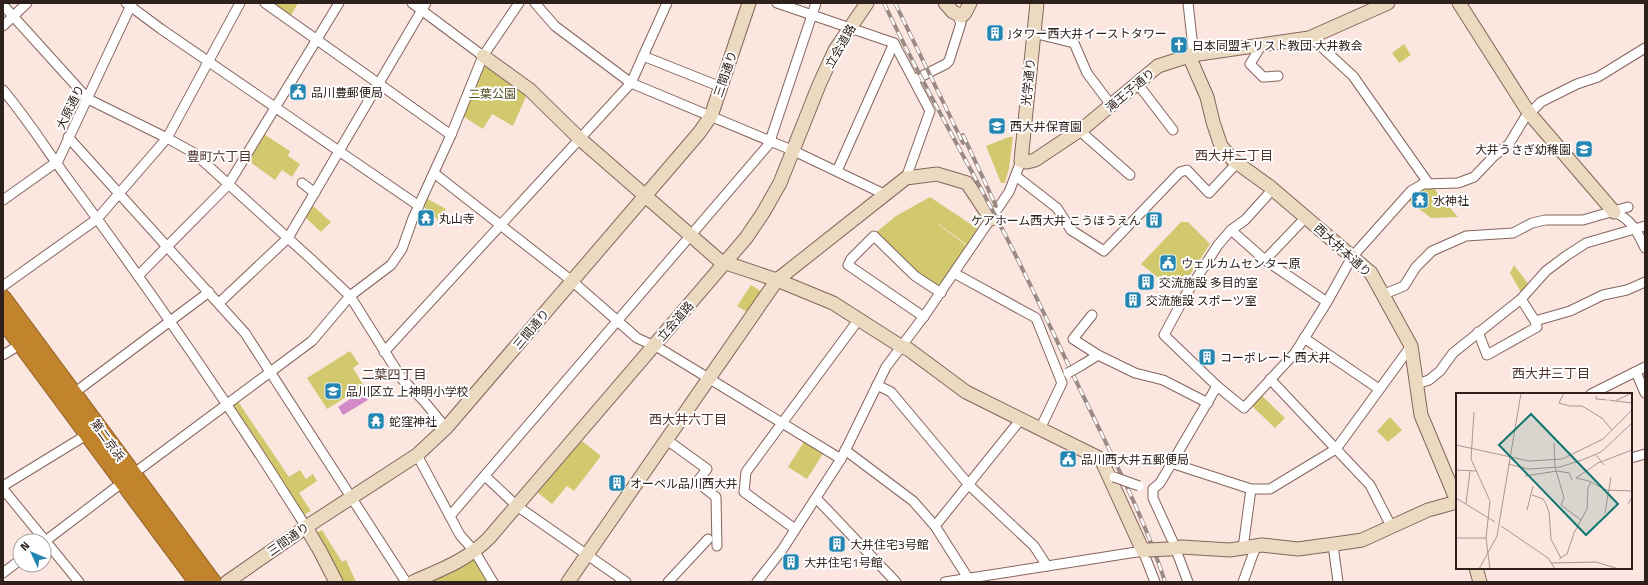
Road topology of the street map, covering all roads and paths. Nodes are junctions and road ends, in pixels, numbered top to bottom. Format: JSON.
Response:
{"nodes":[{"id":1,"x":27,"y":3,"type":"edge"},
{"id":2,"x":240,"y":3,"type":"edge"},
{"id":3,"x":265,"y":3,"type":"edge"},
{"id":4,"x":340,"y":3,"type":"edge"},
{"id":5,"x":412,"y":3,"type":"edge"},
{"id":6,"x":519,"y":3,"type":"edge"},
{"id":7,"x":535,"y":3,"type":"edge"},
{"id":8,"x":667,"y":3,"type":"edge"},
{"id":9,"x":750,"y":3,"type":"edge"},
{"id":10,"x":777,"y":3,"type":"edge"},
{"id":11,"x":816,"y":3,"type":"edge"},
{"id":12,"x":867,"y":3,"type":"edge"},
{"id":13,"x":944,"y":3,"type":"edge"},
{"id":14,"x":970,"y":3,"type":"edge"},
{"id":15,"x":1188,"y":3,"type":"edge"},
{"id":16,"x":1388,"y":3,"type":"edge"},
{"id":17,"x":1459,"y":3,"type":"edge"},
{"id":18,"x":129,"y":4,"type":"edge"},
{"id":19,"x":1033,"y":4,"type":"edge"},
{"id":20,"x":3,"y":5,"type":"edge"},
{"id":21,"x":424,"y":7,"type":"edge"},
{"id":22,"x":812,"y":14,"type":"junction"},
{"id":23,"x":957,"y":15,"type":"junction"},
{"id":24,"x":14,"y":16,"type":"junction"},
{"id":25,"x":3,"y":26,"type":"edge"},
{"id":26,"x":851,"y":27,"type":"junction"},
{"id":27,"x":1033,"y":33,"type":"junction"},
{"id":28,"x":1313,"y":37,"type":"junction"},
{"id":29,"x":317,"y":40,"type":"junction"},
{"id":30,"x":894,"y":43,"type":"junction"},
{"id":31,"x":1261,"y":46,"type":"junction"},
{"id":32,"x":1645,"y":48,"type":"edge"},
{"id":33,"x":483,"y":56,"type":"junction"},
{"id":34,"x":643,"y":56,"type":"junction"},
{"id":35,"x":1190,"y":56,"type":"junction"},
{"id":36,"x":209,"y":62,"type":"junction"},
{"id":37,"x":1278,"y":76,"type":"dead end"},
{"id":38,"x":914,"y":80,"type":"junction"},
{"id":39,"x":631,"y":83,"type":"junction"},
{"id":40,"x":1137,"y":83,"type":"junction"},
{"id":41,"x":379,"y":84,"type":"junction"},
{"id":42,"x":721,"y":87,"type":"junction"},
{"id":43,"x":3,"y":90,"type":"edge"},
{"id":44,"x":88,"y":99,"type":"junction"},
{"id":45,"x":1111,"y":105,"type":"junction"},
{"id":46,"x":275,"y":107,"type":"junction"},
{"id":47,"x":1529,"y":113,"type":"junction"},
{"id":48,"x":711,"y":116,"type":"junction"},
{"id":49,"x":1080,"y":130,"type":"junction"},
{"id":50,"x":1173,"y":130,"type":"dead end"},
{"id":51,"x":452,"y":135,"type":"junction"},
{"id":52,"x":68,"y":137,"type":"junction"},
{"id":53,"x":167,"y":138,"type":"junction"},
{"id":54,"x":580,"y":139,"type":"junction"},
{"id":55,"x":771,"y":141,"type":"junction"},
{"id":56,"x":339,"y":151,"type":"junction"},
{"id":57,"x":794,"y":151,"type":"junction"},
{"id":58,"x":1021,"y":161,"type":"junction"},
{"id":59,"x":1238,"y":162,"type":"junction"},
{"id":60,"x":55,"y":163,"type":"junction"},
{"id":61,"x":837,"y":171,"type":"junction"},
{"id":62,"x":434,"y":173,"type":"junction"},
{"id":63,"x":1130,"y":175,"type":"dead end"},
{"id":64,"x":1016,"y":176,"type":"junction"},
{"id":65,"x":906,"y":178,"type":"junction"},
{"id":66,"x":302,"y":183,"type":"dead end"},
{"id":67,"x":1429,"y":184,"type":"junction"},
{"id":68,"x":228,"y":185,"type":"junction"},
{"id":69,"x":1273,"y":189,"type":"junction"},
{"id":70,"x":120,"y":193,"type":"junction"},
{"id":71,"x":315,"y":193,"type":"junction"},
{"id":72,"x":884,"y":194,"type":"junction"},
{"id":73,"x":645,"y":195,"type":"junction"},
{"id":74,"x":3,"y":200,"type":"edge"},
{"id":75,"x":419,"y":206,"type":"junction"},
{"id":76,"x":1628,"y":207,"type":"dead end"},
{"id":77,"x":1614,"y":212,"type":"junction"},
{"id":78,"x":1306,"y":217,"type":"junction"},
{"id":79,"x":97,"y":219,"type":"junction"},
{"id":80,"x":991,"y":219,"type":"junction"},
{"id":81,"x":502,"y":225,"type":"junction"},
{"id":82,"x":1645,"y":226,"type":"edge"},
{"id":83,"x":1231,"y":230,"type":"junction"},
{"id":84,"x":1636,"y":230,"type":"junction"},
{"id":85,"x":692,"y":235,"type":"junction"},
{"id":86,"x":288,"y":238,"type":"junction"},
{"id":87,"x":167,"y":246,"type":"junction"},
{"id":88,"x":1645,"y":248,"type":"edge"},
{"id":89,"x":1352,"y":257,"type":"junction"},
{"id":90,"x":1265,"y":260,"type":"junction"},
{"id":91,"x":726,"y":262,"type":"junction"},
{"id":92,"x":954,"y":273,"type":"junction"},
{"id":93,"x":138,"y":276,"type":"junction"},
{"id":94,"x":778,"y":280,"type":"junction"},
{"id":95,"x":572,"y":281,"type":"junction"},
{"id":96,"x":1645,"y":282,"type":"edge"},
{"id":97,"x":3,"y":286,"type":"edge"},
{"id":98,"x":209,"y":292,"type":"junction"},
{"id":99,"x":941,"y":293,"type":"junction"},
{"id":100,"x":1382,"y":295,"type":"junction"},
{"id":101,"x":350,"y":296,"type":"junction"},
{"id":102,"x":3,"y":298,"type":"edge"},
{"id":103,"x":1521,"y":299,"type":"junction"},
{"id":104,"x":1327,"y":302,"type":"junction"},
{"id":105,"x":219,"y":303,"type":"junction"},
{"id":106,"x":1092,"y":315,"type":"dead end"},
{"id":107,"x":924,"y":317,"type":"junction"},
{"id":108,"x":3,"y":320,"type":"edge"},
{"id":109,"x":859,"y":320,"type":"junction"},
{"id":110,"x":617,"y":321,"type":"junction"},
{"id":111,"x":1535,"y":321,"type":"junction"},
{"id":112,"x":169,"y":322,"type":"junction"},
{"id":113,"x":1478,"y":332,"type":"junction"},
{"id":114,"x":1304,"y":338,"type":"junction"},
{"id":115,"x":21,"y":344,"type":"junction"},
{"id":116,"x":654,"y":345,"type":"junction"},
{"id":117,"x":1411,"y":346,"type":"junction"},
{"id":118,"x":902,"y":347,"type":"junction"},
{"id":119,"x":384,"y":352,"type":"junction"},
{"id":120,"x":3,"y":355,"type":"edge"},
{"id":121,"x":1098,"y":355,"type":"junction"},
{"id":122,"x":1645,"y":367,"type":"edge"},
{"id":123,"x":270,"y":372,"type":"junction"},
{"id":124,"x":1636,"y":372,"type":"junction"},
{"id":125,"x":1064,"y":375,"type":"junction"},
{"id":126,"x":709,"y":378,"type":"junction"},
{"id":127,"x":1270,"y":379,"type":"junction"},
{"id":128,"x":1417,"y":384,"type":"junction"},
{"id":129,"x":877,"y":386,"type":"junction"},
{"id":130,"x":1217,"y":386,"type":"junction"},
{"id":131,"x":1379,"y":389,"type":"junction"},
{"id":132,"x":74,"y":393,"type":"junction"},
{"id":133,"x":1593,"y":393,"type":"edge"},
{"id":134,"x":1645,"y":393,"type":"edge"},
{"id":135,"x":228,"y":403,"type":"junction"},
{"id":136,"x":1208,"y":403,"type":"junction"},
{"id":137,"x":1021,"y":420,"type":"junction"},
{"id":138,"x":784,"y":422,"type":"junction"},
{"id":139,"x":446,"y":428,"type":"junction"},
{"id":140,"x":1040,"y":429,"type":"junction"},
{"id":141,"x":88,"y":434,"type":"junction"},
{"id":142,"x":667,"y":440,"type":"junction"},
{"id":143,"x":1336,"y":449,"type":"junction"},
{"id":144,"x":846,"y":450,"type":"junction"},
{"id":145,"x":1645,"y":454,"type":"edge"},
{"id":146,"x":417,"y":455,"type":"junction"},
{"id":147,"x":1632,"y":458,"type":"edge"},
{"id":148,"x":841,"y":459,"type":"junction"},
{"id":149,"x":1171,"y":463,"type":"junction"},
{"id":150,"x":485,"y":476,"type":"junction"},
{"id":151,"x":1111,"y":477,"type":"junction"},
{"id":152,"x":128,"y":478,"type":"junction"},
{"id":153,"x":969,"y":485,"type":"junction"},
{"id":154,"x":3,"y":486,"type":"edge"},
{"id":155,"x":3,"y":489,"type":"edge"},
{"id":156,"x":1153,"y":489,"type":"junction"},
{"id":157,"x":1251,"y":489,"type":"junction"},
{"id":158,"x":351,"y":497,"type":"junction"},
{"id":159,"x":816,"y":498,"type":"junction"},
{"id":160,"x":1456,"y":499,"type":"edge"},
{"id":161,"x":1456,"y":501,"type":"edge"},
{"id":162,"x":517,"y":506,"type":"junction"},
{"id":163,"x":450,"y":516,"type":"junction"},
{"id":164,"x":306,"y":526,"type":"junction"},
{"id":165,"x":935,"y":526,"type":"junction"},
{"id":166,"x":1391,"y":526,"type":"junction"},
{"id":167,"x":795,"y":529,"type":"junction"},
{"id":168,"x":39,"y":533,"type":"edge"},
{"id":169,"x":52,"y":536,"type":"edge"},
{"id":170,"x":708,"y":539,"type":"dead end"},
{"id":171,"x":1333,"y":545,"type":"junction"},
{"id":172,"x":717,"y":546,"type":"dead end"},
{"id":173,"x":1250,"y":547,"type":"junction"},
{"id":174,"x":1172,"y":548,"type":"junction"},
{"id":175,"x":52,"y":549,"type":"edge"},
{"id":176,"x":1145,"y":550,"type":"junction"},
{"id":177,"x":475,"y":552,"type":"junction"},
{"id":178,"x":587,"y":555,"type":"junction"},
{"id":179,"x":12,"y":566,"type":"edge"},
{"id":180,"x":1047,"y":566,"type":"junction"},
{"id":181,"x":1476,"y":569,"type":"edge"},
{"id":182,"x":3,"y":573,"type":"edge"},
{"id":183,"x":968,"y":578,"type":"junction"},
{"id":184,"x":80,"y":582,"type":"edge"},
{"id":185,"x":197,"y":582,"type":"edge"},
{"id":186,"x":213,"y":582,"type":"edge"},
{"id":187,"x":226,"y":582,"type":"edge"},
{"id":188,"x":336,"y":582,"type":"edge"},
{"id":189,"x":406,"y":582,"type":"edge"},
{"id":190,"x":413,"y":582,"type":"edge"},
{"id":191,"x":493,"y":582,"type":"edge"},
{"id":192,"x":568,"y":582,"type":"edge"},
{"id":193,"x":626,"y":582,"type":"edge"},
{"id":194,"x":668,"y":582,"type":"edge"},
{"id":195,"x":756,"y":582,"type":"edge"},
{"id":196,"x":896,"y":582,"type":"edge"},
{"id":197,"x":946,"y":582,"type":"edge"},
{"id":198,"x":1155,"y":582,"type":"edge"},
{"id":199,"x":1188,"y":582,"type":"edge"},
{"id":200,"x":1243,"y":582,"type":"edge"},
{"id":201,"x":1338,"y":582,"type":"edge"},
{"id":202,"x":1480,"y":582,"type":"edge"}],
"edges":[{"from":1,"to":24,"type":"street"},
{"from":2,"to":36,"type":"street"},
{"from":3,"to":29,"type":"street"},
{"from":4,"to":29,"type":"street"},
{"from":5,"to":21,"type":"street"},
{"from":6,"to":33,"type":"street"},
{"from":7,"to":39,"type":"street"},
{"from":8,"to":34,"type":"street"},
{"from":9,"to":42,"type":"street","name":"三間通り"},
{"from":10,"to":22,"type":"street"},
{"from":11,"to":22,"type":"street"},
{"from":12,"to":26,"type":"street","name":"立会道路"},
{"from":13,"to":23,"type":"street"},
{"from":14,"to":23,"type":"street"},
{"from":15,"to":35,"type":"street","name":"西大井本通り"},
{"from":16,"to":28,"type":"street","name":"滝王子通り"},
{"from":17,"to":47,"type":"street"},
{"from":18,"to":36,"type":"street"},
{"from":18,"to":44,"type":"street","name":"大原通り"},
{"from":19,"to":27,"type":"street","name":"光学通り"},
{"from":20,"to":24,"type":"street"},
{"from":21,"to":33,"type":"street"},
{"from":21,"to":41,"type":"street"},
{"from":22,"to":26,"type":"street"},
{"from":22,"to":55,"type":"street"},
{"from":23,"to":38,"type":"street"},
{"from":24,"to":25,"type":"street"},
{"from":24,"to":44,"type":"street"},
{"from":26,"to":30,"type":"street"},
{"from":26,"to":57,"type":"street","name":"立会道路"},
{"from":27,"to":45,"type":"street"},
{"from":27,"to":58,"type":"street","name":"光学通り"},
{"from":28,"to":31,"type":"street","name":"滝王子通り"},
{"from":28,"to":67,"type":"street"},
{"from":29,"to":41,"type":"street"},
{"from":29,"to":46,"type":"street"},
{"from":30,"to":38,"type":"street"},
{"from":30,"to":61,"type":"street"},
{"from":31,"to":35,"type":"street","name":"滝王子通り"},
{"from":31,"to":37,"type":"street"},
{"from":32,"to":47,"type":"street"},
{"from":33,"to":51,"type":"street"},
{"from":33,"to":54,"type":"street"},
{"from":34,"to":39,"type":"street"},
{"from":34,"to":42,"type":"street"},
{"from":35,"to":40,"type":"street","name":"滝王子通り"},
{"from":35,"to":59,"type":"street","name":"西大井本通り"},
{"from":36,"to":46,"type":"street"},
{"from":36,"to":53,"type":"street"},
{"from":38,"to":65,"type":"street"},
{"from":39,"to":48,"type":"street"},
{"from":39,"to":54,"type":"street"},
{"from":40,"to":45,"type":"street","name":"滝王子通り"},
{"from":40,"to":50,"type":"street"},
{"from":41,"to":51,"type":"street"},
{"from":41,"to":56,"type":"street"},
{"from":42,"to":48,"type":"street","name":"三間通り"},
{"from":43,"to":60,"type":"street"},
{"from":44,"to":52,"type":"street","name":"大原通り"},
{"from":44,"to":53,"type":"street"},
{"from":45,"to":49,"type":"street","name":"滝王子通り"},
{"from":46,"to":56,"type":"street"},
{"from":46,"to":68,"type":"street"},
{"from":47,"to":67,"type":"street"},
{"from":47,"to":77,"type":"street"},
{"from":48,"to":55,"type":"street"},
{"from":48,"to":73,"type":"street","name":"三間通り"},
{"from":49,"to":58,"type":"street","name":"滝王子通り"},
{"from":49,"to":63,"type":"street"},
{"from":51,"to":62,"type":"street"},
{"from":52,"to":60,"type":"street","name":"大原通り"},
{"from":52,"to":70,"type":"street"},
{"from":53,"to":68,"type":"street"},
{"from":53,"to":70,"type":"street"},
{"from":54,"to":73,"type":"street"},
{"from":54,"to":81,"type":"street"},
{"from":55,"to":57,"type":"street"},
{"from":55,"to":85,"type":"street"},
{"from":56,"to":71,"type":"street"},
{"from":56,"to":75,"type":"street"},
{"from":57,"to":61,"type":"street"},
{"from":57,"to":91,"type":"street","name":"立会道路"},
{"from":58,"to":64,"type":"street"},
{"from":59,"to":64,"type":"street"},
{"from":59,"to":69,"type":"street","name":"西大井本通り"},
{"from":60,"to":74,"type":"street","name":"大原通り"},
{"from":60,"to":79,"type":"street"},
{"from":61,"to":72,"type":"street"},
{"from":62,"to":75,"type":"street"},
{"from":62,"to":81,"type":"street"},
{"from":64,"to":80,"type":"street"},
{"from":65,"to":72,"type":"street"},
{"from":65,"to":80,"type":"street"},
{"from":66,"to":71,"type":"street"},
{"from":67,"to":89,"type":"street"},
{"from":68,"to":86,"type":"street"},
{"from":68,"to":87,"type":"street"},
{"from":69,"to":78,"type":"street","name":"西大井本通り"},
{"from":69,"to":83,"type":"street"},
{"from":70,"to":79,"type":"street"},
{"from":70,"to":87,"type":"street"},
{"from":71,"to":86,"type":"street"},
{"from":72,"to":94,"type":"street"},
{"from":73,"to":85,"type":"street"},
{"from":73,"to":95,"type":"street","name":"三間通り"},
{"from":75,"to":101,"type":"street"},
{"from":76,"to":77,"type":"street"},
{"from":77,"to":84,"type":"street"},
{"from":77,"to":100,"type":"street"},
{"from":78,"to":89,"type":"street","name":"西大井本通り"},
{"from":78,"to":90,"type":"street"},
{"from":79,"to":93,"type":"street"},
{"from":79,"to":97,"type":"street"},
{"from":80,"to":92,"type":"street"},
{"from":81,"to":95,"type":"street"},
{"from":81,"to":119,"type":"street"},
{"from":82,"to":84,"type":"street"},
{"from":83,"to":90,"type":"street"},
{"from":83,"to":130,"type":"street"},
{"from":84,"to":88,"type":"street"},
{"from":84,"to":103,"type":"street"},
{"from":85,"to":91,"type":"street"},
{"from":85,"to":110,"type":"street"},
{"from":86,"to":101,"type":"street"},
{"from":86,"to":105,"type":"street"},
{"from":87,"to":93,"type":"street"},
{"from":87,"to":98,"type":"street"},
{"from":89,"to":100,"type":"street","name":"西大井本通り"},
{"from":89,"to":104,"type":"street"},
{"from":90,"to":104,"type":"street"},
{"from":91,"to":94,"type":"street"},
{"from":91,"to":116,"type":"street","name":"立会道路"},
{"from":92,"to":99,"type":"street"},
{"from":92,"to":125,"type":"street"},
{"from":93,"to":112,"type":"street"},
{"from":94,"to":109,"type":"street"},
{"from":94,"to":126,"type":"street"},
{"from":95,"to":110,"type":"street"},
{"from":95,"to":139,"type":"street","name":"三間通り"},
{"from":96,"to":111,"type":"street"},
{"from":98,"to":105,"type":"street"},
{"from":98,"to":112,"type":"street"},
{"from":99,"to":107,"type":"street"},
{"from":99,"to":107,"type":"street"},
{"from":100,"to":117,"type":"street","name":"西大井本通り"},
{"from":101,"to":119,"type":"street"},
{"from":101,"to":123,"type":"street"},
{"from":102,"to":132,"type":"highway","name":"第二京浜"},
{"from":103,"to":111,"type":"street"},
{"from":103,"to":113,"type":"street"},
{"from":104,"to":114,"type":"street"},
{"from":105,"to":123,"type":"street"},
{"from":106,"to":121,"type":"street"},
{"from":107,"to":118,"type":"street"},
{"from":108,"to":115,"type":"highway","name":"第二京浜"},
{"from":109,"to":118,"type":"street"},
{"from":109,"to":138,"type":"street"},
{"from":110,"to":116,"type":"street"},
{"from":110,"to":150,"type":"street"},
{"from":111,"to":113,"type":"street"},
{"from":112,"to":132,"type":"street"},
{"from":112,"to":135,"type":"street"},
{"from":113,"to":128,"type":"street"},
{"from":114,"to":127,"type":"street"},
{"from":114,"to":131,"type":"street"},
{"from":115,"to":120,"type":"street"},
{"from":115,"to":141,"type":"highway","name":"第二京浜"},
{"from":116,"to":126,"type":"street"},
{"from":116,"to":162,"type":"street","name":"立会道路"},
{"from":117,"to":128,"type":"street","name":"西大井本通り"},
{"from":117,"to":131,"type":"street"},
{"from":118,"to":129,"type":"street"},
{"from":118,"to":137,"type":"street"},
{"from":119,"to":139,"type":"street"},
{"from":121,"to":125,"type":"street","bridge":true},
{"from":121,"to":136,"type":"street"},
{"from":122,"to":124,"type":"street"},
{"from":123,"to":135,"type":"street"},
{"from":123,"to":158,"type":"street"},
{"from":124,"to":133,"type":"street"},
{"from":124,"to":134,"type":"street"},
{"from":125,"to":140,"type":"street"},
{"from":126,"to":138,"type":"street"},
{"from":126,"to":142,"type":"street"},
{"from":127,"to":130,"type":"street"},
{"from":127,"to":143,"type":"street"},
{"from":128,"to":160,"type":"street","name":"西大井本通り"},
{"from":129,"to":144,"type":"street"},
{"from":129,"to":153,"type":"street"},
{"from":130,"to":136,"type":"street"},
{"from":131,"to":143,"type":"street"},
{"from":132,"to":152,"type":"highway","name":"第二京浜"},
{"from":135,"to":152,"type":"street"},
{"from":135,"to":164,"type":"street"},
{"from":136,"to":149,"type":"street"},
{"from":137,"to":140,"type":"street"},
{"from":137,"to":153,"type":"street"},
{"from":138,"to":148,"type":"street"},
{"from":138,"to":167,"type":"street"},
{"from":139,"to":146,"type":"street","name":"三間通り"},
{"from":140,"to":151,"type":"street"},
{"from":141,"to":152,"type":"highway","name":"第二京浜"},
{"from":141,"to":154,"type":"street"},
{"from":142,"to":172,"type":"street"},
{"from":142,"to":178,"type":"street"},
{"from":143,"to":157,"type":"street"},
{"from":143,"to":166,"type":"street"},
{"from":144,"to":148,"type":"street"},
{"from":144,"to":165,"type":"street"},
{"from":145,"to":147,"type":"street"},
{"from":146,"to":158,"type":"street","name":"三間通り"},
{"from":146,"to":163,"type":"street"},
{"from":148,"to":159,"type":"street"},
{"from":149,"to":156,"type":"street"},
{"from":149,"to":157,"type":"street"},
{"from":150,"to":162,"type":"street"},
{"from":150,"to":163,"type":"street"},
{"from":151,"to":156,"type":"street","bridge":true},
{"from":151,"to":176,"type":"street"},
{"from":152,"to":169,"type":"street"},
{"from":152,"to":185,"type":"highway","name":"第二京浜"},
{"from":152,"to":186,"type":"highway","name":"第二京浜"},
{"from":153,"to":165,"type":"street"},
{"from":153,"to":180,"type":"street"},
{"from":155,"to":168,"type":"street"},
{"from":156,"to":174,"type":"street"},
{"from":157,"to":173,"type":"street"},
{"from":158,"to":164,"type":"street","name":"三間通り"},
{"from":158,"to":189,"type":"street"},
{"from":159,"to":167,"type":"street"},
{"from":159,"to":196,"type":"street"},
{"from":161,"to":166,"type":"street"},
{"from":162,"to":177,"type":"street","name":"立会道路"},
{"from":162,"to":178,"type":"street"},
{"from":163,"to":177,"type":"street"},
{"from":164,"to":187,"type":"street","name":"三間通り"},
{"from":164,"to":188,"type":"street"},
{"from":165,"to":183,"type":"street"},
{"from":166,"to":171,"type":"street"},
{"from":167,"to":195,"type":"street"},
{"from":170,"to":194,"type":"street"},
{"from":171,"to":173,"type":"street"},
{"from":171,"to":201,"type":"street"},
{"from":173,"to":174,"type":"street"},
{"from":173,"to":200,"type":"street"},
{"from":174,"to":176,"type":"street","bridge":true},
{"from":174,"to":199,"type":"street"},
{"from":175,"to":184,"type":"street"},
{"from":176,"to":180,"type":"street"},
{"from":176,"to":198,"type":"street"},
{"from":177,"to":190,"type":"street","name":"立会道路"},
{"from":177,"to":191,"type":"street"},
{"from":178,"to":192,"type":"street"},
{"from":178,"to":193,"type":"street"},
{"from":179,"to":182,"type":"street"},
{"from":180,"to":183,"type":"street"},
{"from":181,"to":202,"type":"street"},
{"from":183,"to":197,"type":"street"}]}
